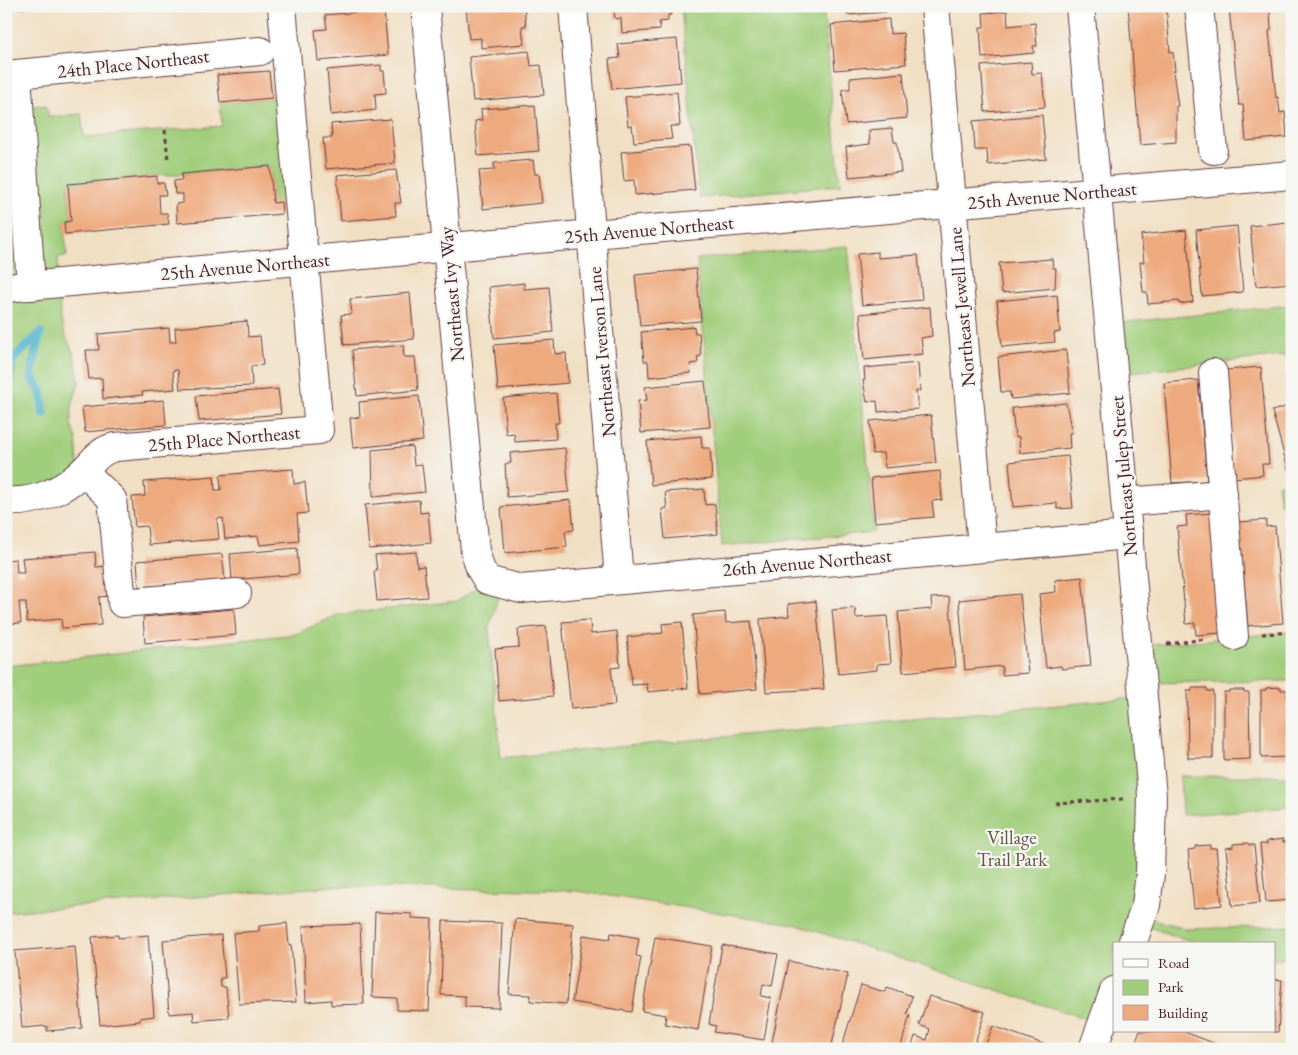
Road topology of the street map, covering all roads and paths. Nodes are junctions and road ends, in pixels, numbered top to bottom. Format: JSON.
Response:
{"nodes":[{"id":1,"x":282,"y":6,"type":"edge"},
{"id":2,"x":425,"y":6,"type":"edge"},
{"id":3,"x":573,"y":6,"type":"edge"},
{"id":4,"x":935,"y":6,"type":"edge"},
{"id":5,"x":1080,"y":6,"type":"edge"},
{"id":6,"x":1199,"y":6,"type":"edge"},
{"id":7,"x":260,"y":51,"type":"dead end"},
{"id":8,"x":12,"y":75,"type":"edge"},
{"id":9,"x":166,"y":130,"type":"dead end"},
{"id":10,"x":1213,"y":150,"type":"dead end"},
{"id":11,"x":168,"y":159,"type":"dead end"},
{"id":12,"x":1292,"y":175,"type":"edge"},
{"id":13,"x":1096,"y":192,"type":"junction"},
{"id":14,"x":952,"y":204,"type":"junction"},
{"id":15,"x":592,"y":234,"type":"junction"},
{"id":16,"x":446,"y":247,"type":"junction"},
{"id":17,"x":304,"y":260,"type":"junction"},
{"id":18,"x":19,"y":287,"type":"edge"},
{"id":19,"x":1213,"y":373,"type":"dead end"},
{"id":20,"x":83,"y":471,"type":"junction"},
{"id":21,"x":1223,"y":494,"type":"junction"},
{"id":22,"x":6,"y":501,"type":"edge"},
{"id":23,"x":1126,"y":502,"type":"junction"},
{"id":24,"x":1129,"y":535,"type":"junction"},
{"id":25,"x":982,"y":547,"type":"junction"},
{"id":26,"x":619,"y":579,"type":"junction"},
{"id":27,"x":487,"y":580,"type":"joint"},
{"id":28,"x":237,"y":593,"type":"dead end"},
{"id":29,"x":1234,"y":636,"type":"dead end"},
{"id":30,"x":1131,"y":798,"type":"dead end"},
{"id":31,"x":1055,"y":803,"type":"dead end"},
{"id":32,"x":1133,"y":942,"type":"edge"},
{"id":33,"x":1113,"y":994,"type":"edge"},
{"id":34,"x":1098,"y":1047,"type":"edge"}],
"edges":[{"from":1,"to":17,"type":"street"},
{"from":2,"to":16,"type":"street","name":"Northeast Ivy Way"},
{"from":3,"to":15,"type":"street","name":"Northeast Iverson Lane"},
{"from":4,"to":14,"type":"street","name":"Northeast Jewell Lane"},
{"from":5,"to":13,"type":"street","name":"Northeast Julep Street"},
{"from":6,"to":10,"type":"street"},
{"from":7,"to":8,"type":"street","name":"24th Place Northeast"},
{"from":8,"to":18,"type":"street"},
{"from":9,"to":11,"type":"path"},
{"from":12,"to":13,"type":"street","name":"25th Avenue Northeast"},
{"from":13,"to":14,"type":"street","name":"25th Avenue Northeast"},
{"from":13,"to":23,"type":"street","name":"Northeast Julep Street"},
{"from":14,"to":15,"type":"street","name":"25th Avenue Northeast"},
{"from":14,"to":25,"type":"street","name":"Northeast Jewell Lane"},
{"from":15,"to":16,"type":"street","name":"25th Avenue Northeast"},
{"from":15,"to":26,"type":"street","name":"Northeast Iverson Lane"},
{"from":16,"to":17,"type":"street","name":"25th Avenue Northeast"},
{"from":16,"to":27,"type":"street","name":"Northeast Ivy Way"},
{"from":17,"to":18,"type":"street","name":"25th Avenue Northeast"},
{"from":17,"to":20,"type":"street","name":"25th Place Northeast"},
{"from":19,"to":21,"type":"street"},
{"from":20,"to":22,"type":"street","name":"25th Place Northeast"},
{"from":20,"to":28,"type":"street"},
{"from":21,"to":23,"type":"street"},
{"from":21,"to":29,"type":"street"},
{"from":23,"to":24,"type":"street","name":"Northeast Julep Street"},
{"from":24,"to":25,"type":"street","name":"26th Avenue Northeast"},
{"from":24,"to":32,"type":"street","name":"Northeast Julep Street"},
{"from":25,"to":26,"type":"street","name":"26th Avenue Northeast"},
{"from":26,"to":27,"type":"street","name":"26th Avenue Northeast"},
{"from":30,"to":31,"type":"path"},
{"from":33,"to":34,"type":"street"}]}
